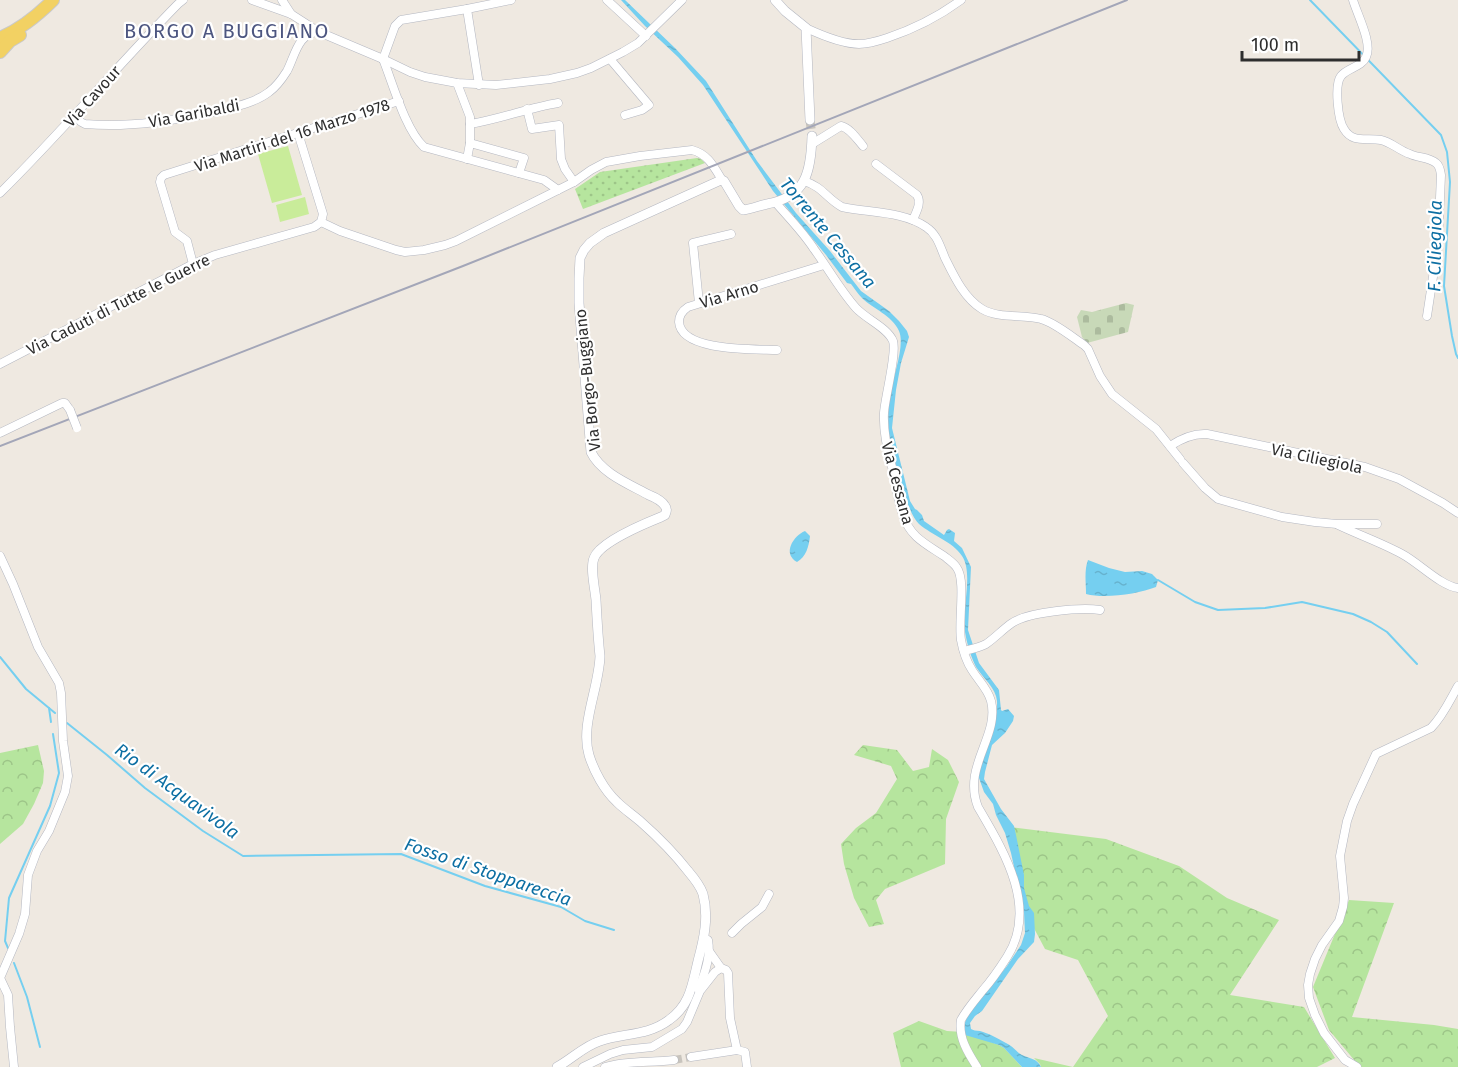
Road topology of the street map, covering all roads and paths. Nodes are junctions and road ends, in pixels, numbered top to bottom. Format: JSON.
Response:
{"nodes":[{"id":1,"x":53,"y":0,"type":"edge"},
{"id":2,"x":183,"y":0,"type":"edge"},
{"id":3,"x":252,"y":0,"type":"edge"},
{"id":4,"x":282,"y":0,"type":"edge"},
{"id":5,"x":512,"y":0,"type":"edge"},
{"id":6,"x":607,"y":0,"type":"edge"},
{"id":7,"x":682,"y":0,"type":"edge"},
{"id":8,"x":775,"y":0,"type":"edge"},
{"id":9,"x":961,"y":0,"type":"edge"},
{"id":10,"x":1353,"y":0,"type":"edge"},
{"id":11,"x":467,"y":9,"type":"junction"},
{"id":12,"x":39,"y":14,"type":"junction"},
{"id":13,"x":291,"y":14,"type":"junction"},
{"id":14,"x":806,"y":28,"type":"junction"},
{"id":15,"x":320,"y":32,"type":"junction"},
{"id":16,"x":646,"y":36,"type":"junction"},
{"id":17,"x":0,"y":38,"type":"edge"},
{"id":18,"x":0,"y":52,"type":"edge"},
{"id":19,"x":383,"y":59,"type":"junction"},
{"id":20,"x":610,"y":59,"type":"junction"},
{"id":21,"x":457,"y":83,"type":"junction"},
{"id":22,"x":479,"y":85,"type":"junction"},
{"id":23,"x":399,"y":101,"type":"junction"},
{"id":24,"x":558,"y":103,"type":"dead end"},
{"id":25,"x":527,"y":109,"type":"junction"},
{"id":26,"x":76,"y":113,"type":"junction"},
{"id":27,"x":625,"y":115,"type":"dead end"},
{"id":28,"x":810,"y":120,"type":"tunnel mouth"},
{"id":29,"x":470,"y":124,"type":"junction"},
{"id":30,"x":298,"y":133,"type":"junction"},
{"id":31,"x":812,"y":140,"type":"joint"},
{"id":32,"x":470,"y":142,"type":"junction"},
{"id":33,"x":863,"y":146,"type":"dead end"},
{"id":34,"x":467,"y":159,"type":"junction"},
{"id":35,"x":876,"y":164,"type":"dead end"},
{"id":36,"x":519,"y":173,"type":"junction"},
{"id":37,"x":722,"y":180,"type":"junction"},
{"id":38,"x":804,"y":181,"type":"junction"},
{"id":39,"x":574,"y":182,"type":"junction"},
{"id":40,"x":561,"y":189,"type":"junction"},
{"id":41,"x":0,"y":193,"type":"edge"},
{"id":42,"x":776,"y":203,"type":"junction"},
{"id":43,"x":913,"y":220,"type":"junction"},
{"id":44,"x":321,"y":222,"type":"junction"},
{"id":45,"x":731,"y":234,"type":"dead end"},
{"id":46,"x":193,"y":264,"type":"junction"},
{"id":47,"x":824,"y":265,"type":"junction"},
{"id":48,"x":699,"y":303,"type":"junction"},
{"id":49,"x":1427,"y":316,"type":"dead end"},
{"id":50,"x":777,"y":351,"type":"dead end"},
{"id":51,"x":0,"y":363,"type":"edge"},
{"id":52,"x":77,"y":428,"type":"dead end"},
{"id":53,"x":0,"y":433,"type":"edge"},
{"id":54,"x":1170,"y":446,"type":"junction"},
{"id":55,"x":1458,"y":513,"type":"edge"},
{"id":56,"x":1337,"y":524,"type":"junction"},
{"id":57,"x":1377,"y":524,"type":"dead end"},
{"id":58,"x":0,"y":556,"type":"edge"},
{"id":59,"x":1458,"y":588,"type":"edge"},
{"id":60,"x":1100,"y":610,"type":"dead end"},
{"id":61,"x":964,"y":651,"type":"junction"},
{"id":62,"x":1458,"y":686,"type":"edge"},
{"id":63,"x":770,"y":894,"type":"dead end"},
{"id":64,"x":732,"y":933,"type":"dead end"},
{"id":65,"x":704,"y":938,"type":"junction"},
{"id":66,"x":709,"y":951,"type":"junction"},
{"id":67,"x":721,"y":968,"type":"junction"},
{"id":68,"x":707,"y":977,"type":"junction"},
{"id":69,"x":694,"y":995,"type":"junction"},
{"id":70,"x":737,"y":1048,"type":"junction"},
{"id":71,"x":691,"y":1057,"type":"tunnel mouth"},
{"id":72,"x":675,"y":1060,"type":"tunnel mouth"},
{"id":73,"x":747,"y":1063,"type":"edge"},
{"id":74,"x":608,"y":1066,"type":"edge"},
{"id":75,"x":14,"y":1067,"type":"edge"},
{"id":76,"x":557,"y":1067,"type":"edge"},
{"id":77,"x":583,"y":1067,"type":"edge"},
{"id":78,"x":977,"y":1067,"type":"edge"},
{"id":79,"x":1357,"y":1067,"type":"edge"}],
"edges":[{"from":1,"to":12,"type":"main road"},
{"from":2,"to":26,"type":"street","name":"Via Cavour"},
{"from":3,"to":13,"type":"street"},
{"from":4,"to":13,"type":"street"},
{"from":5,"to":11,"type":"street"},
{"from":6,"to":16,"type":"street"},
{"from":7,"to":16,"type":"street"},
{"from":8,"to":14,"type":"street"},
{"from":9,"to":14,"type":"street"},
{"from":10,"to":49,"type":"street"},
{"from":11,"to":19,"type":"street"},
{"from":11,"to":22,"type":"street"},
{"from":12,"to":17,"type":"main road"},
{"from":12,"to":18,"type":"main road"},
{"from":13,"to":15,"type":"street"},
{"from":14,"to":28,"type":"street"},
{"from":15,"to":19,"type":"street"},
{"from":15,"to":26,"type":"street","name":"Via Garibaldi"},
{"from":16,"to":20,"type":"street"},
{"from":19,"to":21,"type":"street"},
{"from":19,"to":23,"type":"street"},
{"from":20,"to":22,"type":"street"},
{"from":20,"to":27,"type":"street"},
{"from":21,"to":22,"type":"street"},
{"from":21,"to":29,"type":"street"},
{"from":23,"to":30,"type":"street","name":"Via Martiri del 16 Marzo 1978"},
{"from":23,"to":34,"type":"street"},
{"from":24,"to":25,"type":"street"},
{"from":25,"to":29,"type":"street"},
{"from":25,"to":39,"type":"street"},
{"from":26,"to":41,"type":"street","name":"Via Cavour"},
{"from":29,"to":32,"type":"street"},
{"from":30,"to":44,"type":"street"},
{"from":30,"to":46,"type":"street","name":"Via Martiri del 16 Marzo 1978"},
{"from":31,"to":33,"type":"street"},
{"from":31,"to":38,"type":"street"},
{"from":32,"to":34,"type":"street"},
{"from":32,"to":36,"type":"street"},
{"from":34,"to":36,"type":"street"},
{"from":35,"to":43,"type":"street"},
{"from":36,"to":40,"type":"street"},
{"from":37,"to":39,"type":"street"},
{"from":37,"to":42,"type":"street"},
{"from":37,"to":65,"type":"street","name":"Via Borgo-Buggiano"},
{"from":38,"to":42,"type":"street"},
{"from":38,"to":43,"type":"street"},
{"from":39,"to":40,"type":"street"},
{"from":40,"to":44,"type":"street"},
{"from":42,"to":47,"type":"street","name":"Via Cessana"},
{"from":43,"to":54,"type":"street"},
{"from":44,"to":46,"type":"street","name":"Via Caduti di Tutte le Guerre"},
{"from":45,"to":48,"type":"street"},
{"from":46,"to":51,"type":"street","name":"Via Caduti di Tutte le Guerre"},
{"from":47,"to":48,"type":"street","name":"Via Arno"},
{"from":47,"to":61,"type":"street","name":"Via Cessana"},
{"from":48,"to":50,"type":"street","name":"Via Arno"},
{"from":52,"to":53,"type":"street","bridge":true},
{"from":54,"to":55,"type":"street","name":"Via Ciliegiola"},
{"from":54,"to":56,"type":"street"},
{"from":56,"to":57,"type":"street"},
{"from":56,"to":59,"type":"street"},
{"from":58,"to":75,"type":"street"},
{"from":60,"to":61,"type":"street"},
{"from":61,"to":78,"type":"street","name":"Via Cessana"},
{"from":62,"to":79,"type":"street"},
{"from":63,"to":64,"type":"street"},
{"from":65,"to":66,"type":"street"},
{"from":65,"to":69,"type":"street"},
{"from":66,"to":67,"type":"street"},
{"from":66,"to":68,"type":"street"},
{"from":67,"to":68,"type":"street"},
{"from":67,"to":70,"type":"street"},
{"from":68,"to":69,"type":"street"},
{"from":69,"to":76,"type":"street"},
{"from":69,"to":77,"type":"street"},
{"from":70,"to":71,"type":"street"},
{"from":70,"to":73,"type":"street"},
{"from":72,"to":74,"type":"street"}]}
